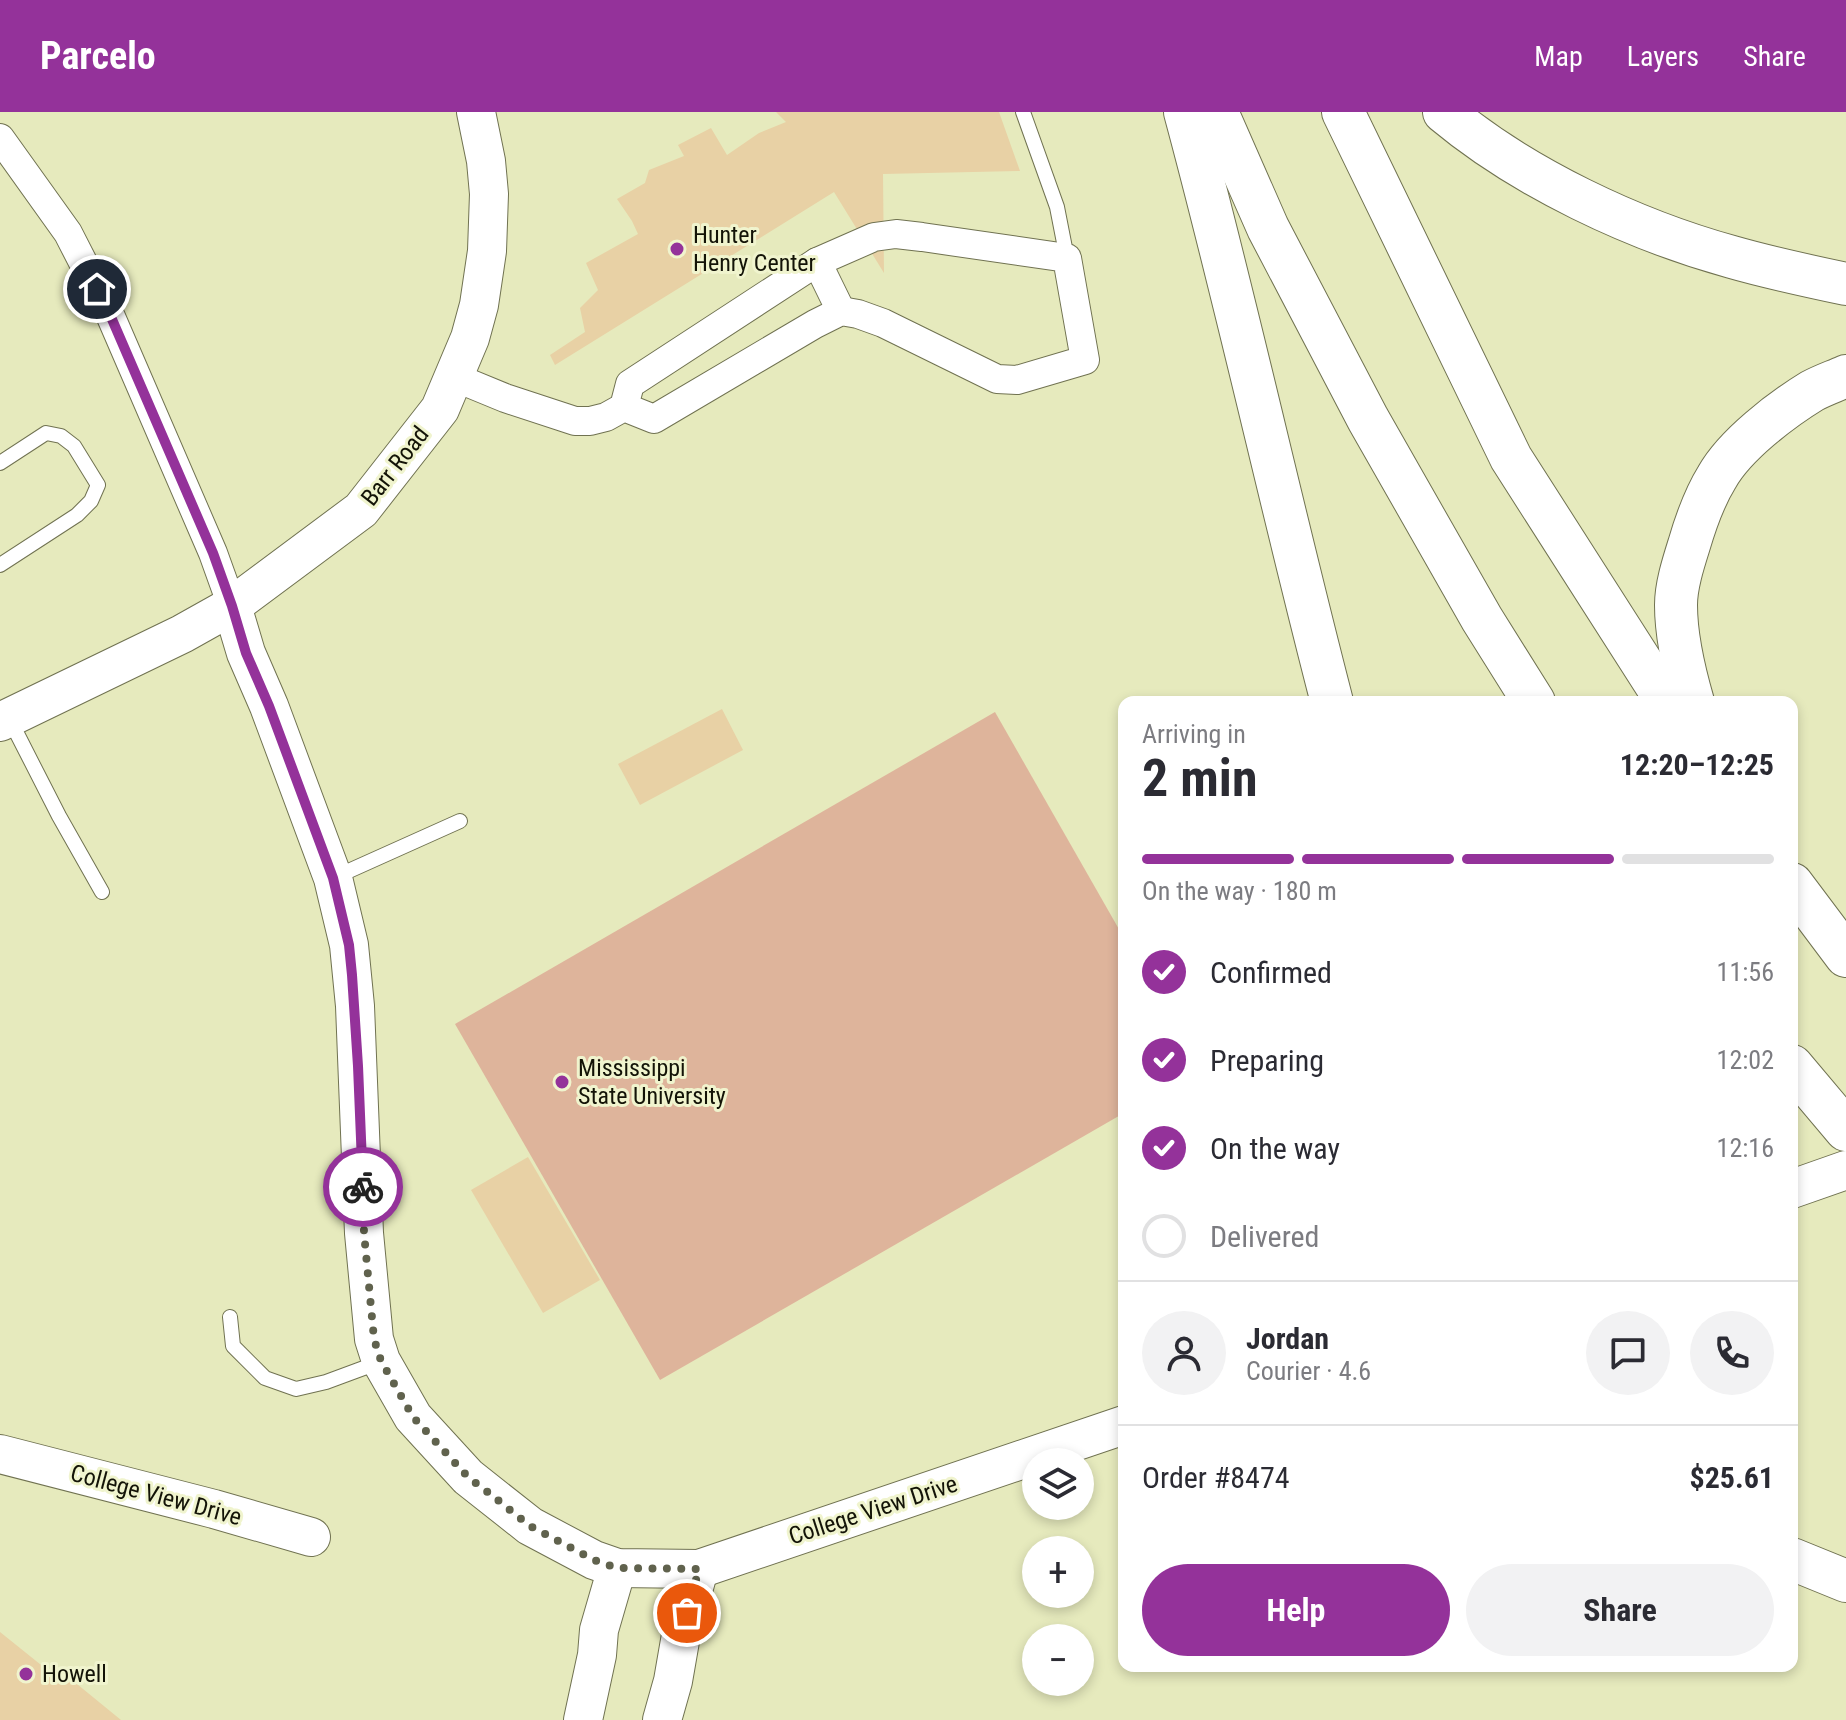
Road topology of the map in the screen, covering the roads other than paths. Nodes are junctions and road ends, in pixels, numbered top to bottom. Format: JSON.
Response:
{"nodes":[{"id":1,"x":476,"y":112,"type":"edge"},
{"id":2,"x":1023,"y":112,"type":"edge"},
{"id":3,"x":1185,"y":112,"type":"edge"},
{"id":4,"x":1217,"y":112,"type":"edge"},
{"id":5,"x":1343,"y":112,"type":"edge"},
{"id":6,"x":1444,"y":112,"type":"edge"},
{"id":7,"x":0,"y":138,"type":"edge"},
{"id":8,"x":1067,"y":258,"type":"junction"},
{"id":9,"x":817,"y":262,"type":"junction"},
{"id":10,"x":1846,"y":284,"type":"edge"},
{"id":11,"x":841,"y":311,"type":"junction"},
{"id":12,"x":1846,"y":376,"type":"edge"},
{"id":13,"x":454,"y":377,"type":"junction"},
{"id":14,"x":624,"y":407,"type":"junction"},
{"id":15,"x":0,"y":463,"type":"edge"},
{"id":16,"x":0,"y":565,"type":"edge"},
{"id":17,"x":232,"y":606,"type":"junction"},
{"id":18,"x":1330,"y":696,"type":"edge"},
{"id":19,"x":1530,"y":696,"type":"edge"},
{"id":20,"x":1663,"y":696,"type":"edge"},
{"id":21,"x":1691,"y":696,"type":"edge"},
{"id":22,"x":5,"y":720,"type":"edge"},
{"id":23,"x":460,"y":821,"type":"dead end"},
{"id":24,"x":333,"y":878,"type":"junction"},
{"id":25,"x":102,"y":892,"type":"dead end"},
{"id":26,"x":1798,"y":892,"type":"edge"},
{"id":27,"x":1846,"y":956,"type":"edge"},
{"id":28,"x":1798,"y":1073,"type":"edge"},
{"id":29,"x":1846,"y":1130,"type":"edge"},
{"id":30,"x":1846,"y":1170,"type":"edge"},
{"id":31,"x":1798,"y":1187,"type":"edge"},
{"id":32,"x":230,"y":1317,"type":"dead end"},
{"id":33,"x":381,"y":1361,"type":"junction"},
{"id":34,"x":1118,"y":1427,"type":"edge"},
{"id":35,"x":0,"y":1454,"type":"edge"},
{"id":36,"x":311,"y":1537,"type":"dead end"},
{"id":37,"x":1798,"y":1561,"type":"edge"},
{"id":38,"x":617,"y":1568,"type":"junction"},
{"id":39,"x":699,"y":1569,"type":"junction"},
{"id":40,"x":1846,"y":1581,"type":"edge"},
{"id":41,"x":583,"y":1720,"type":"edge"},
{"id":42,"x":662,"y":1720,"type":"edge"}],
"edges":[{"from":1,"to":13,"type":"street","name":"Barr Road"},
{"from":2,"to":8,"type":"lane"},
{"from":3,"to":18,"type":"main road"},
{"from":4,"to":19,"type":"main road"},
{"from":5,"to":20,"type":"main road"},
{"from":6,"to":10,"type":"main road"},
{"from":7,"to":17,"type":"street"},
{"from":8,"to":9,"type":"street"},
{"from":8,"to":11,"type":"street"},
{"from":9,"to":11,"type":"street"},
{"from":9,"to":14,"type":"street"},
{"from":11,"to":14,"type":"street"},
{"from":12,"to":21,"type":"main road"},
{"from":13,"to":14,"type":"street"},
{"from":13,"to":17,"type":"street","name":"Barr Road"},
{"from":15,"to":16,"type":"lane"},
{"from":17,"to":22,"type":"street","name":"Barr Road"},
{"from":17,"to":24,"type":"street"},
{"from":22,"to":25,"type":"lane"},
{"from":23,"to":24,"type":"lane"},
{"from":24,"to":33,"type":"street"},
{"from":26,"to":27,"type":"main road"},
{"from":28,"to":29,"type":"main road"},
{"from":30,"to":31,"type":"street"},
{"from":32,"to":33,"type":"lane"},
{"from":33,"to":38,"type":"street"},
{"from":34,"to":39,"type":"street","name":"College View Drive"},
{"from":35,"to":36,"type":"street","name":"College View Drive"},
{"from":37,"to":40,"type":"main road"},
{"from":38,"to":39,"type":"street","name":"College View Drive"},
{"from":38,"to":41,"type":"street"},
{"from":39,"to":42,"type":"street"}]}
